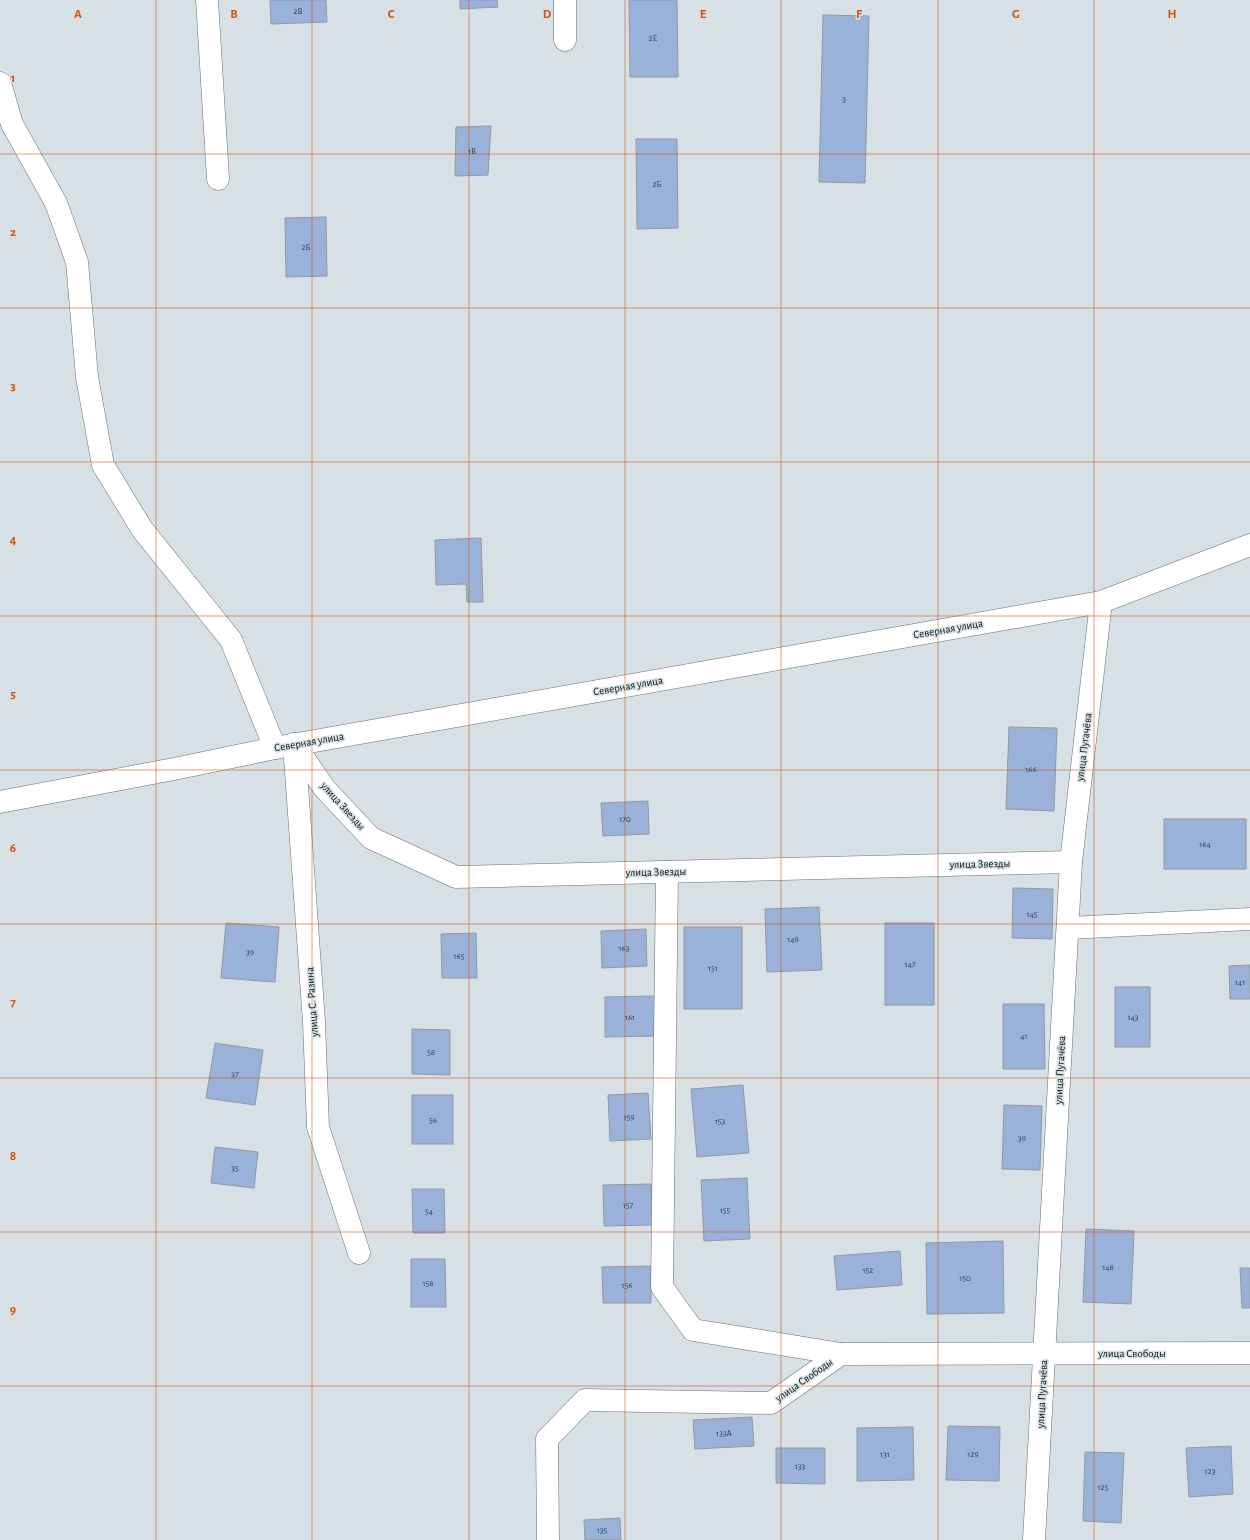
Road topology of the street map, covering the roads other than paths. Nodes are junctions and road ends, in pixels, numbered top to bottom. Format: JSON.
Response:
{"nodes":[{"id":1,"x":207,"y":0,"type":"edge"},
{"id":2,"x":565,"y":0,"type":"edge"},
{"id":3,"x":564,"y":40,"type":"dead end"},
{"id":4,"x":0,"y":83,"type":"edge"},
{"id":5,"x":218,"y":179,"type":"dead end"},
{"id":6,"x":1250,"y":546,"type":"edge"},
{"id":7,"x":1101,"y":602,"type":"junction"},
{"id":8,"x":285,"y":746,"type":"junction"},
{"id":9,"x":0,"y":802,"type":"edge"},
{"id":10,"x":1071,"y":862,"type":"junction"},
{"id":11,"x":667,"y":872,"type":"junction"},
{"id":12,"x":1250,"y":919,"type":"edge"},
{"id":13,"x":1068,"y":928,"type":"junction"},
{"id":14,"x":359,"y":1253,"type":"dead end"},
{"id":15,"x":1044,"y":1353,"type":"junction"},
{"id":16,"x":1250,"y":1353,"type":"edge"},
{"id":17,"x":841,"y":1354,"type":"junction"},
{"id":18,"x":548,"y":1540,"type":"edge"},
{"id":19,"x":1034,"y":1540,"type":"edge"}],
"edges":[{"from":1,"to":5,"type":"street"},
{"from":2,"to":3,"type":"street"},
{"from":4,"to":8,"type":"street"},
{"from":6,"to":7,"type":"street","name":"Северная улица"},
{"from":7,"to":8,"type":"street","name":"Северная улица"},
{"from":7,"to":10,"type":"street","name":"улица Пугачёва"},
{"from":8,"to":9,"type":"street","name":"Северная улица"},
{"from":8,"to":11,"type":"street","name":"улица Звезды"},
{"from":8,"to":14,"type":"street","name":"улица С. Разина"},
{"from":10,"to":11,"type":"street","name":"улица Звезды"},
{"from":10,"to":13,"type":"street","name":"улица Пугачёва"},
{"from":11,"to":17,"type":"street"},
{"from":12,"to":13,"type":"street"},
{"from":13,"to":15,"type":"street","name":"улица Пугачёва"},
{"from":15,"to":16,"type":"street","name":"улица Свободы"},
{"from":15,"to":17,"type":"street","name":"улица Свободы"},
{"from":15,"to":19,"type":"street","name":"улица Пугачёва"},
{"from":17,"to":18,"type":"street","name":"улица Свободы"}]}
